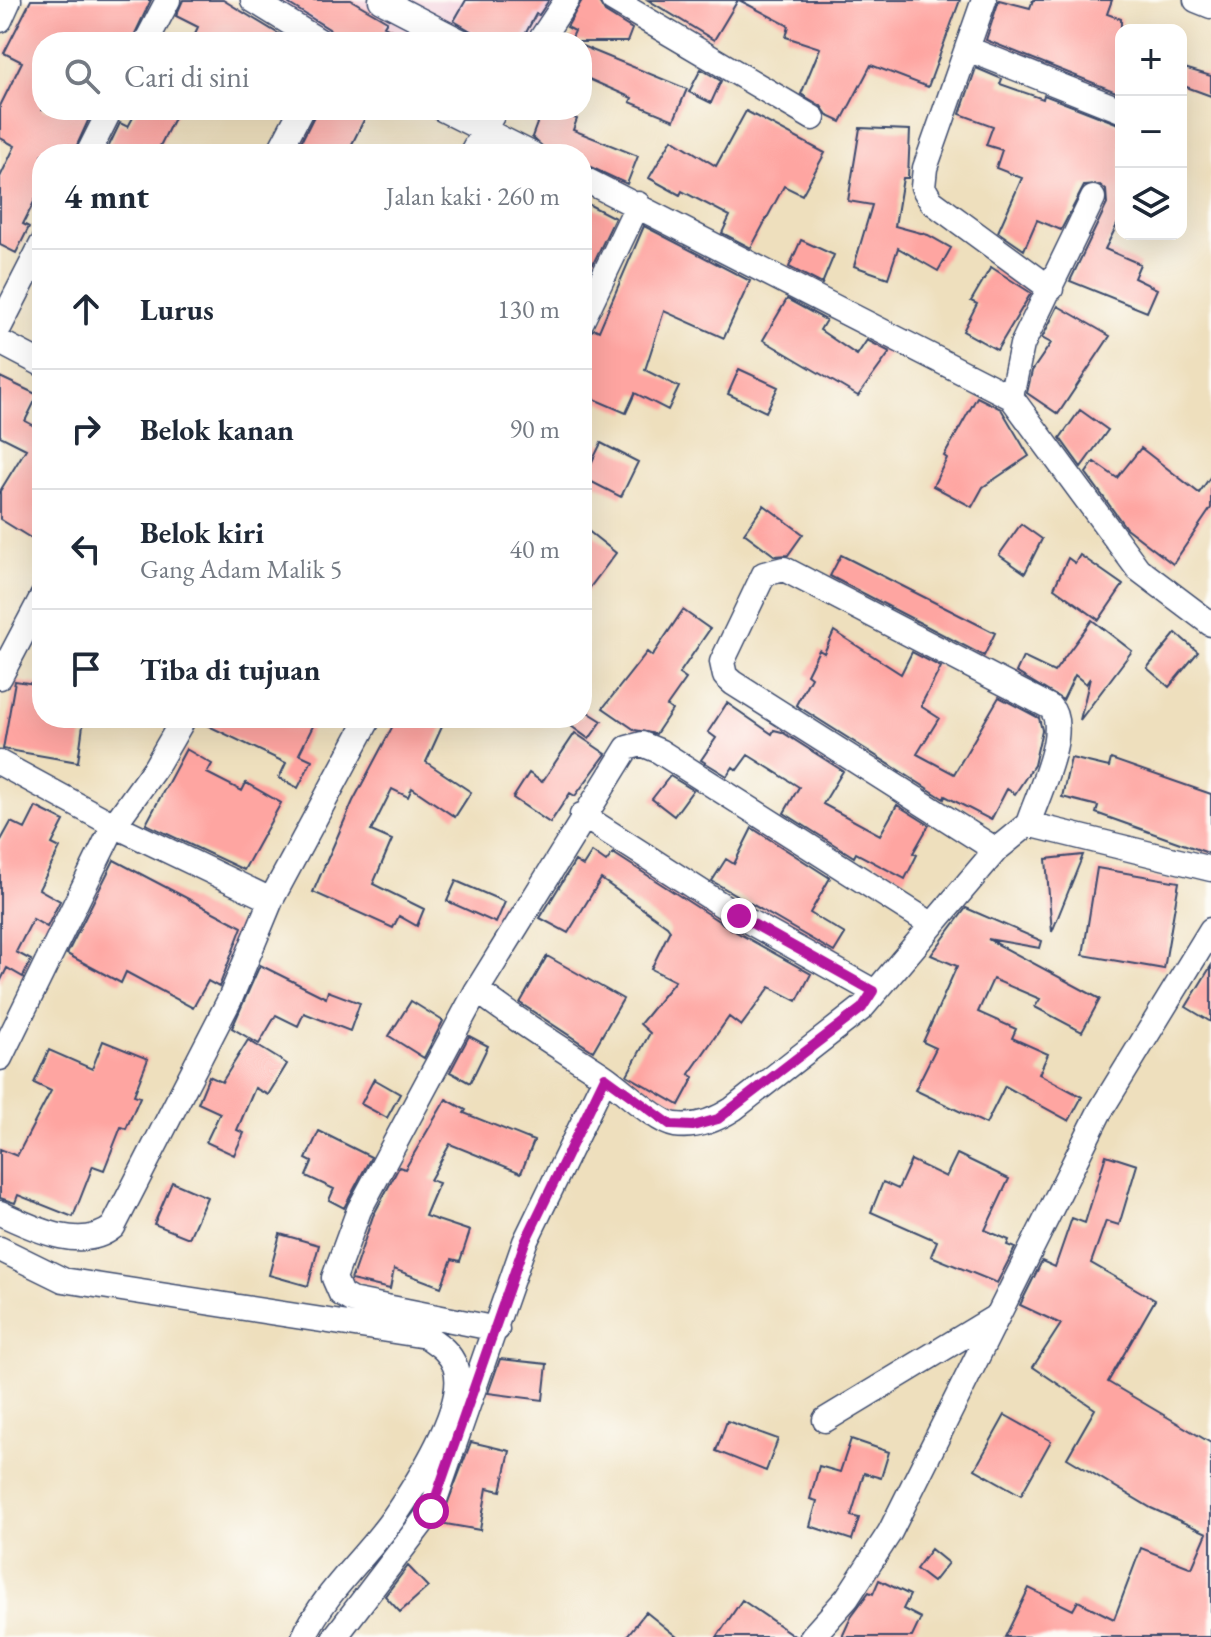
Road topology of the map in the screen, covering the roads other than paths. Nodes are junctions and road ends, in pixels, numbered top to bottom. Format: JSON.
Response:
{"nodes":[{"id":1,"x":9,"y":0,"type":"edge"},
{"id":2,"x":168,"y":0,"type":"edge"},
{"id":3,"x":253,"y":0,"type":"edge"},
{"id":4,"x":381,"y":0,"type":"edge"},
{"id":5,"x":567,"y":0,"type":"edge"},
{"id":6,"x":613,"y":0,"type":"edge"},
{"id":7,"x":984,"y":0,"type":"edge"},
{"id":8,"x":1196,"y":0,"type":"edge"},
{"id":9,"x":1211,"y":6,"type":"edge"},
{"id":10,"x":0,"y":20,"type":"edge"},
{"id":11,"x":151,"y":32,"type":"edge"},
{"id":12,"x":305,"y":32,"type":"edge"},
{"id":13,"x":443,"y":32,"type":"edge"},
{"id":14,"x":546,"y":32,"type":"edge"},
{"id":15,"x":968,"y":49,"type":"junction"},
{"id":16,"x":1115,"y":108,"type":"edge"},
{"id":17,"x":813,"y":118,"type":"dead end"},
{"id":18,"x":105,"y":120,"type":"edge"},
{"id":19,"x":296,"y":120,"type":"edge"},
{"id":20,"x":489,"y":120,"type":"edge"},
{"id":21,"x":93,"y":144,"type":"edge"},
{"id":22,"x":283,"y":144,"type":"edge"},
{"id":23,"x":476,"y":144,"type":"edge"},
{"id":24,"x":519,"y":144,"type":"edge"},
{"id":25,"x":592,"y":183,"type":"edge"},
{"id":26,"x":1093,"y":198,"type":"dead end"},
{"id":27,"x":638,"y":204,"type":"junction"},
{"id":28,"x":32,"y":264,"type":"edge"},
{"id":29,"x":1051,"y":289,"type":"junction"},
{"id":30,"x":592,"y":300,"type":"edge"},
{"id":31,"x":0,"y":326,"type":"edge"},
{"id":32,"x":0,"y":342,"type":"edge"},
{"id":33,"x":32,"y":359,"type":"edge"},
{"id":34,"x":1011,"y":397,"type":"junction"},
{"id":35,"x":32,"y":616,"type":"edge"},
{"id":36,"x":1211,"y":624,"type":"edge"},
{"id":37,"x":0,"y":677,"type":"edge"},
{"id":38,"x":178,"y":728,"type":"edge"},
{"id":39,"x":364,"y":728,"type":"edge"},
{"id":40,"x":0,"y":763,"type":"edge"},
{"id":41,"x":582,"y":815,"type":"junction"},
{"id":42,"x":1028,"y":824,"type":"junction"},
{"id":43,"x":114,"y":825,"type":"junction"},
{"id":44,"x":996,"y":850,"type":"junction"},
{"id":45,"x":1211,"y":869,"type":"edge"},
{"id":46,"x":271,"y":900,"type":"junction"},
{"id":47,"x":931,"y":924,"type":"junction"},
{"id":48,"x":1211,"y":930,"type":"edge"},
{"id":49,"x":477,"y":990,"type":"junction"},
{"id":50,"x":873,"y":991,"type":"junction"},
{"id":51,"x":0,"y":1058,"type":"edge"},
{"id":52,"x":605,"y":1077,"type":"junction"},
{"id":53,"x":0,"y":1213,"type":"edge"},
{"id":54,"x":0,"y":1249,"type":"edge"},
{"id":55,"x":997,"y":1316,"type":"junction"},
{"id":56,"x":497,"y":1329,"type":"junction"},
{"id":57,"x":825,"y":1420,"type":"dead end"},
{"id":58,"x":304,"y":1637,"type":"edge"},
{"id":59,"x":335,"y":1637,"type":"edge"},
{"id":60,"x":812,"y":1637,"type":"edge"}],
"edges":[{"from":1,"to":10,"type":"street"},
{"from":2,"to":11,"type":"street"},
{"from":3,"to":12,"type":"street"},
{"from":4,"to":13,"type":"street"},
{"from":5,"to":14,"type":"street"},
{"from":6,"to":17,"type":"street"},
{"from":7,"to":15,"type":"street"},
{"from":8,"to":9,"type":"street"},
{"from":15,"to":16,"type":"street"},
{"from":15,"to":29,"type":"street"},
{"from":18,"to":21,"type":"street"},
{"from":19,"to":22,"type":"street"},
{"from":20,"to":23,"type":"street"},
{"from":20,"to":24,"type":"street"},
{"from":25,"to":27,"type":"street"},
{"from":26,"to":29,"type":"street"},
{"from":27,"to":30,"type":"street"},
{"from":27,"to":34,"type":"street"},
{"from":28,"to":31,"type":"street"},
{"from":29,"to":34,"type":"street"},
{"from":32,"to":33,"type":"street"},
{"from":34,"to":36,"type":"street"},
{"from":35,"to":37,"type":"street"},
{"from":38,"to":43,"type":"street"},
{"from":39,"to":46,"type":"street"},
{"from":40,"to":43,"type":"street"},
{"from":41,"to":47,"type":"street"},
{"from":41,"to":49,"type":"street"},
{"from":41,"to":50,"type":"street"},
{"from":42,"to":44,"type":"street"},
{"from":42,"to":44,"type":"street"},
{"from":42,"to":45,"type":"street"},
{"from":43,"to":46,"type":"street"},
{"from":43,"to":51,"type":"street"},
{"from":44,"to":47,"type":"street"},
{"from":46,"to":53,"type":"street"},
{"from":47,"to":50,"type":"street"},
{"from":48,"to":55,"type":"street"},
{"from":49,"to":52,"type":"street"},
{"from":49,"to":56,"type":"street"},
{"from":50,"to":52,"type":"street"},
{"from":52,"to":56,"type":"street"},
{"from":54,"to":58,"type":"street"},
{"from":55,"to":57,"type":"street"},
{"from":55,"to":60,"type":"street"},
{"from":56,"to":59,"type":"street"}]}
